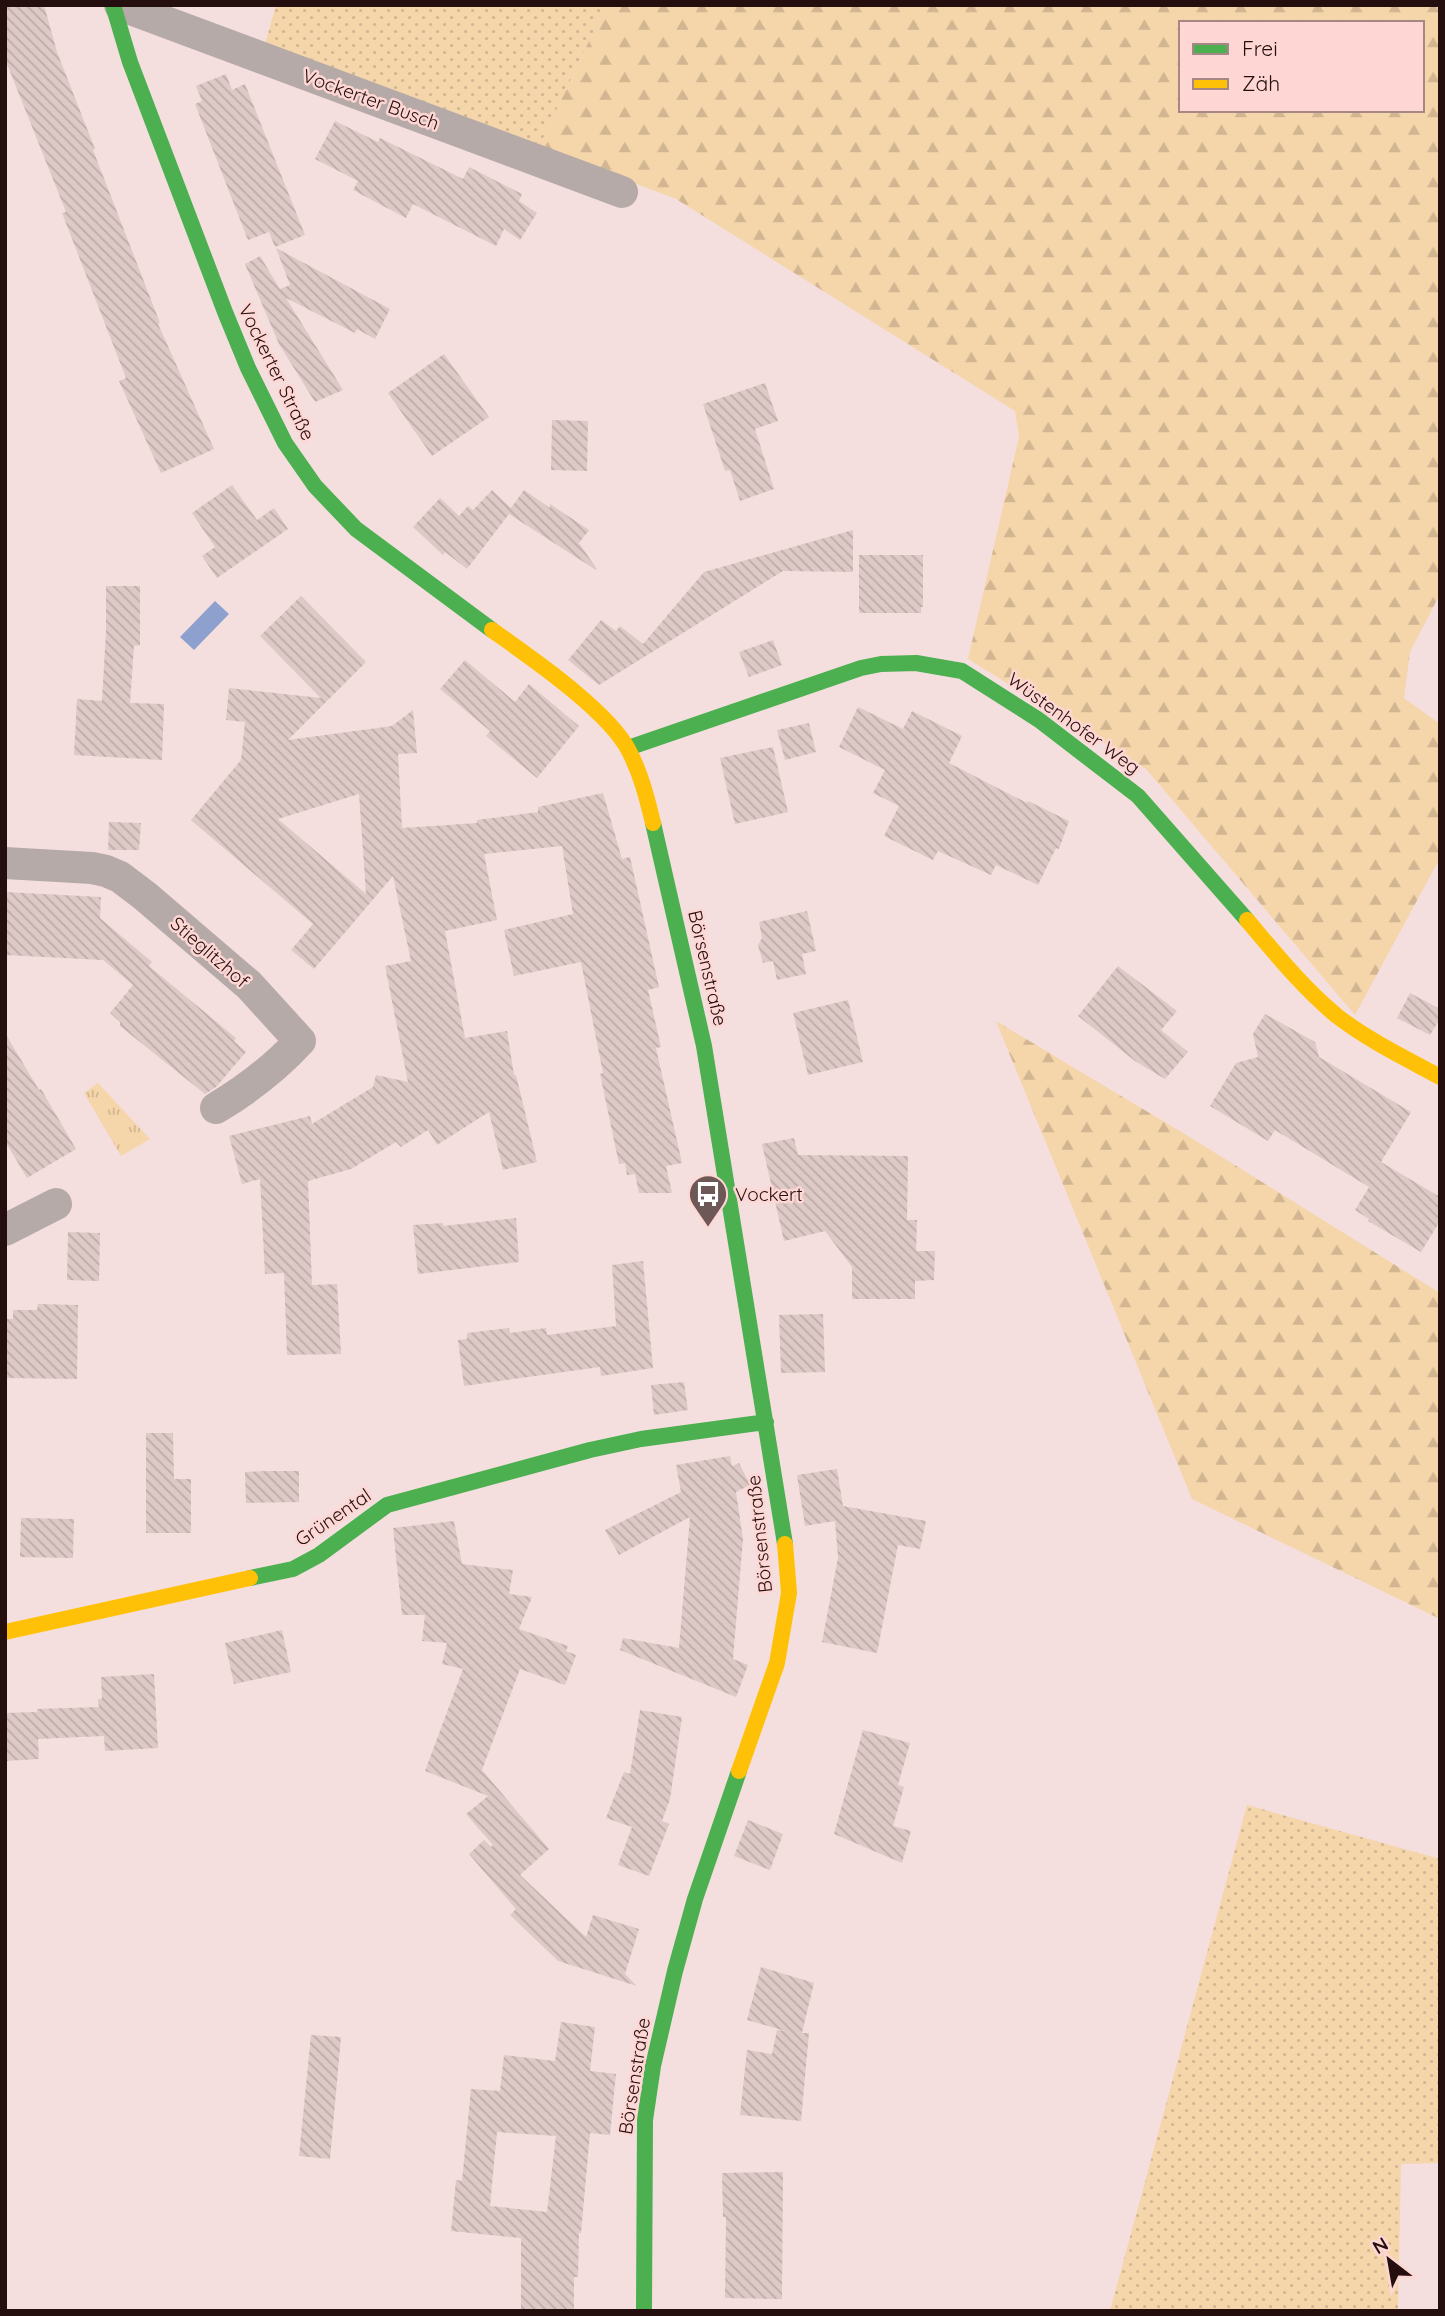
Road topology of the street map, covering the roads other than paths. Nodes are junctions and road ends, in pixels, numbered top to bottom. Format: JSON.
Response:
{"nodes":[{"id":1,"x":113,"y":5,"type":"edge"},
{"id":2,"x":120,"y":5,"type":"edge"},
{"id":3,"x":622,"y":192,"type":"dead end"},
{"id":4,"x":628,"y":748,"type":"junction"},
{"id":5,"x":5,"y":863,"type":"edge"},
{"id":6,"x":1440,"y":1077,"type":"edge"},
{"id":7,"x":216,"y":1108,"type":"dead end"},
{"id":8,"x":55,"y":1204,"type":"dead end"},
{"id":9,"x":5,"y":1230,"type":"edge"},
{"id":10,"x":766,"y":1422,"type":"junction"},
{"id":11,"x":5,"y":1632,"type":"edge"},
{"id":12,"x":645,"y":2311,"type":"edge"}],
"edges":[{"from":1,"to":4,"type":"street","name":"Vockerter Straße"},
{"from":2,"to":3,"type":"street","name":"Vockerter Busch"},
{"from":4,"to":6,"type":"street","name":"Wüstenhofer Weg"},
{"from":4,"to":10,"type":"street","name":"Börsenstraße"},
{"from":5,"to":7,"type":"street","name":"Stieglitzhof"},
{"from":8,"to":9,"type":"street"},
{"from":10,"to":11,"type":"street","name":"Grünental"},
{"from":10,"to":12,"type":"street","name":"Börsenstraße"}]}
